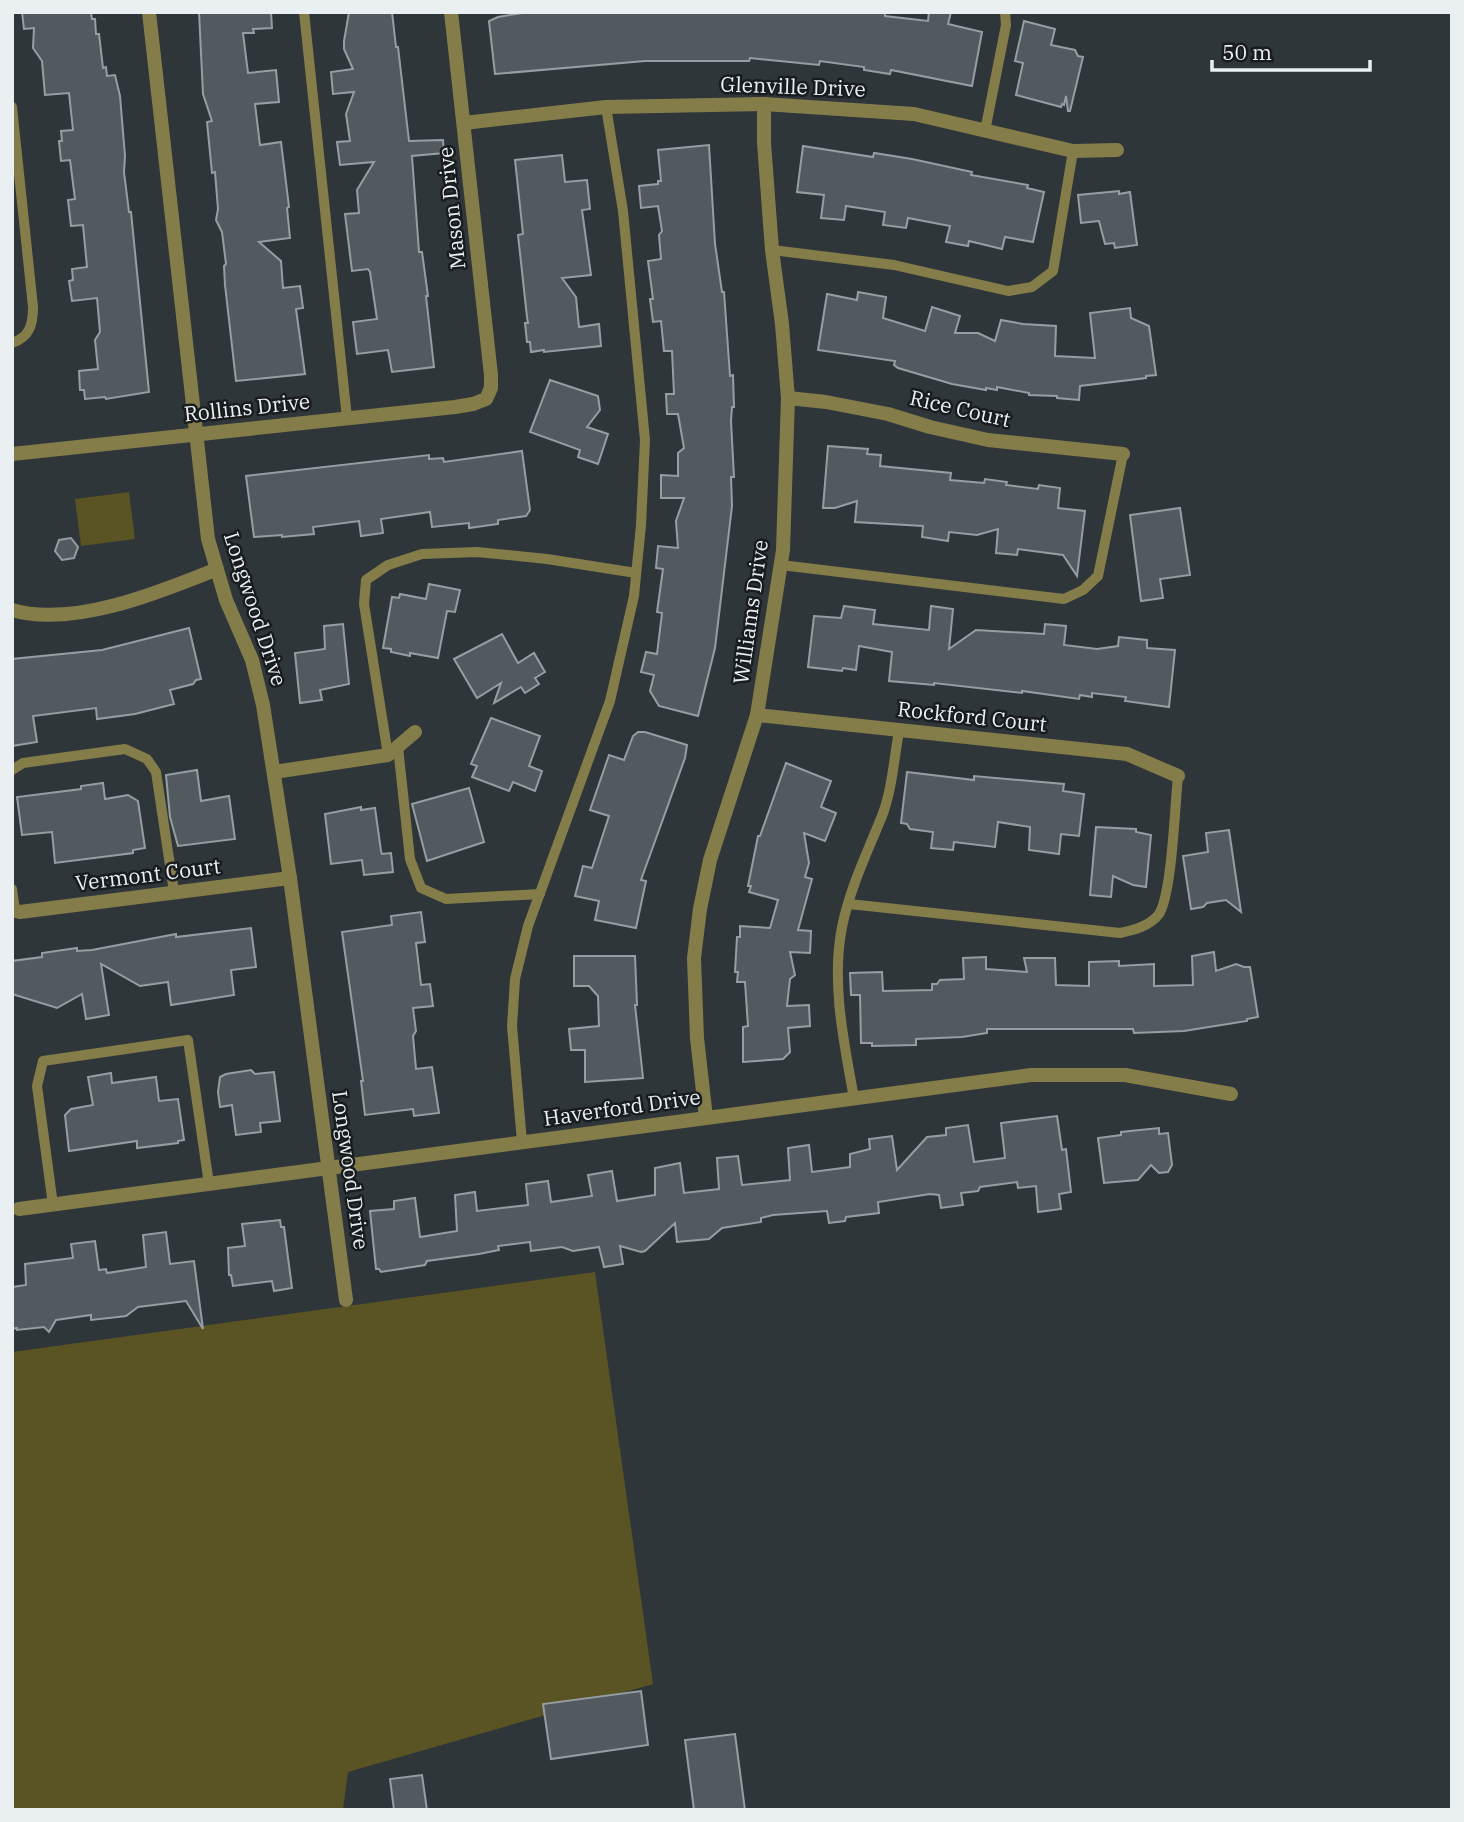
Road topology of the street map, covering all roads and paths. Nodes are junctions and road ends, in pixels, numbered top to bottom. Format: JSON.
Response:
{"nodes":[{"id":1,"x":149,"y":12,"type":"edge"},
{"id":2,"x":303,"y":12,"type":"edge"},
{"id":3,"x":451,"y":12,"type":"edge"},
{"id":4,"x":1005,"y":12,"type":"edge"},
{"id":5,"x":764,"y":104,"type":"junction"},
{"id":6,"x":12,"y":107,"type":"edge"},
{"id":7,"x":606,"y":107,"type":"junction"},
{"id":8,"x":464,"y":123,"type":"junction"},
{"id":9,"x":985,"y":131,"type":"junction"},
{"id":10,"x":1117,"y":150,"type":"dead end"},
{"id":11,"x":1073,"y":151,"type":"junction"},
{"id":12,"x":772,"y":250,"type":"junction"},
{"id":13,"x":12,"y":343,"type":"edge"},
{"id":14,"x":788,"y":398,"type":"junction"},
{"id":15,"x":486,"y":399,"type":"joint"},
{"id":16,"x":347,"y":418,"type":"junction"},
{"id":17,"x":195,"y":435,"type":"junction"},
{"id":18,"x":12,"y":454,"type":"edge"},
{"id":19,"x":1123,"y":454,"type":"joint"},
{"id":20,"x":781,"y":565,"type":"junction"},
{"id":21,"x":217,"y":569,"type":"junction"},
{"id":22,"x":636,"y":573,"type":"junction"},
{"id":23,"x":12,"y":610,"type":"edge"},
{"id":24,"x":757,"y":715,"type":"junction"},
{"id":25,"x":898,"y":731,"type":"junction"},
{"id":26,"x":415,"y":732,"type":"dead end"},
{"id":27,"x":393,"y":751,"type":"junction"},
{"id":28,"x":12,"y":770,"type":"edge"},
{"id":29,"x":274,"y":772,"type":"junction"},
{"id":30,"x":1178,"y":776,"type":"joint"},
{"id":31,"x":290,"y":878,"type":"junction"},
{"id":32,"x":12,"y":889,"type":"edge"},
{"id":33,"x":174,"y":892,"type":"junction"},
{"id":34,"x":540,"y":894,"type":"junction"},
{"id":35,"x":849,"y":904,"type":"junction"},
{"id":36,"x":14,"y":910,"type":"edge"},
{"id":37,"x":1231,"y":1094,"type":"dead end"},
{"id":38,"x":855,"y":1098,"type":"junction"},
{"id":39,"x":706,"y":1118,"type":"junction"},
{"id":40,"x":523,"y":1142,"type":"junction"},
{"id":41,"x":329,"y":1168,"type":"junction"},
{"id":42,"x":209,"y":1184,"type":"junction"},
{"id":43,"x":53,"y":1205,"type":"junction"},
{"id":44,"x":19,"y":1209,"type":"dead end"},
{"id":45,"x":346,"y":1300,"type":"dead end"}],
"edges":[{"from":1,"to":17,"type":"street","name":"Longwood Drive"},
{"from":2,"to":16,"type":"lane"},
{"from":3,"to":8,"type":"street","name":"Mason Drive"},
{"from":4,"to":9,"type":"lane"},
{"from":5,"to":7,"type":"street","name":"Glenville Drive"},
{"from":5,"to":9,"type":"street","name":"Glenville Drive"},
{"from":5,"to":12,"type":"street","name":"Williams Drive"},
{"from":6,"to":13,"type":"lane"},
{"from":7,"to":8,"type":"street","name":"Glenville Drive"},
{"from":7,"to":22,"type":"lane"},
{"from":8,"to":15,"type":"street","name":"Mason Drive"},
{"from":9,"to":11,"type":"street","name":"Glenville Drive"},
{"from":10,"to":11,"type":"street","name":"Glenville Drive"},
{"from":11,"to":12,"type":"lane"},
{"from":12,"to":14,"type":"street","name":"Williams Drive"},
{"from":14,"to":19,"type":"street","name":"Rice Court"},
{"from":14,"to":20,"type":"street","name":"Williams Drive"},
{"from":15,"to":16,"type":"street","name":"Rollins Drive"},
{"from":16,"to":17,"type":"street","name":"Rollins Drive"},
{"from":17,"to":18,"type":"street","name":"Rollins Drive"},
{"from":17,"to":21,"type":"street","name":"Longwood Drive"},
{"from":19,"to":20,"type":"lane"},
{"from":20,"to":24,"type":"street","name":"Williams Drive"},
{"from":21,"to":23,"type":"street"},
{"from":21,"to":29,"type":"street","name":"Longwood Drive"},
{"from":22,"to":27,"type":"lane"},
{"from":22,"to":34,"type":"lane"},
{"from":24,"to":25,"type":"street","name":"Rockford Court"},
{"from":24,"to":39,"type":"street","name":"Williams Drive"},
{"from":25,"to":30,"type":"street","name":"Rockford Court"},
{"from":25,"to":35,"type":"lane"},
{"from":26,"to":27,"type":"street"},
{"from":27,"to":29,"type":"street"},
{"from":27,"to":34,"type":"lane"},
{"from":28,"to":33,"type":"lane"},
{"from":29,"to":31,"type":"street","name":"Longwood Drive"},
{"from":30,"to":35,"type":"lane"},
{"from":31,"to":33,"type":"street","name":"Vermont Court"},
{"from":31,"to":41,"type":"street","name":"Longwood Drive"},
{"from":32,"to":36,"type":"lane"},
{"from":33,"to":36,"type":"street","name":"Vermont Court"},
{"from":34,"to":40,"type":"lane"},
{"from":35,"to":38,"type":"lane"},
{"from":37,"to":38,"type":"street","name":"Haverford Drive"},
{"from":38,"to":39,"type":"street","name":"Haverford Drive"},
{"from":39,"to":40,"type":"street","name":"Haverford Drive"},
{"from":40,"to":41,"type":"street","name":"Haverford Drive"},
{"from":41,"to":42,"type":"street","name":"Haverford Drive"},
{"from":41,"to":45,"type":"street","name":"Longwood Drive"},
{"from":42,"to":43,"type":"street","name":"Haverford Drive"},
{"from":42,"to":43,"type":"lane"},
{"from":43,"to":44,"type":"street","name":"Haverford Drive"}]}
